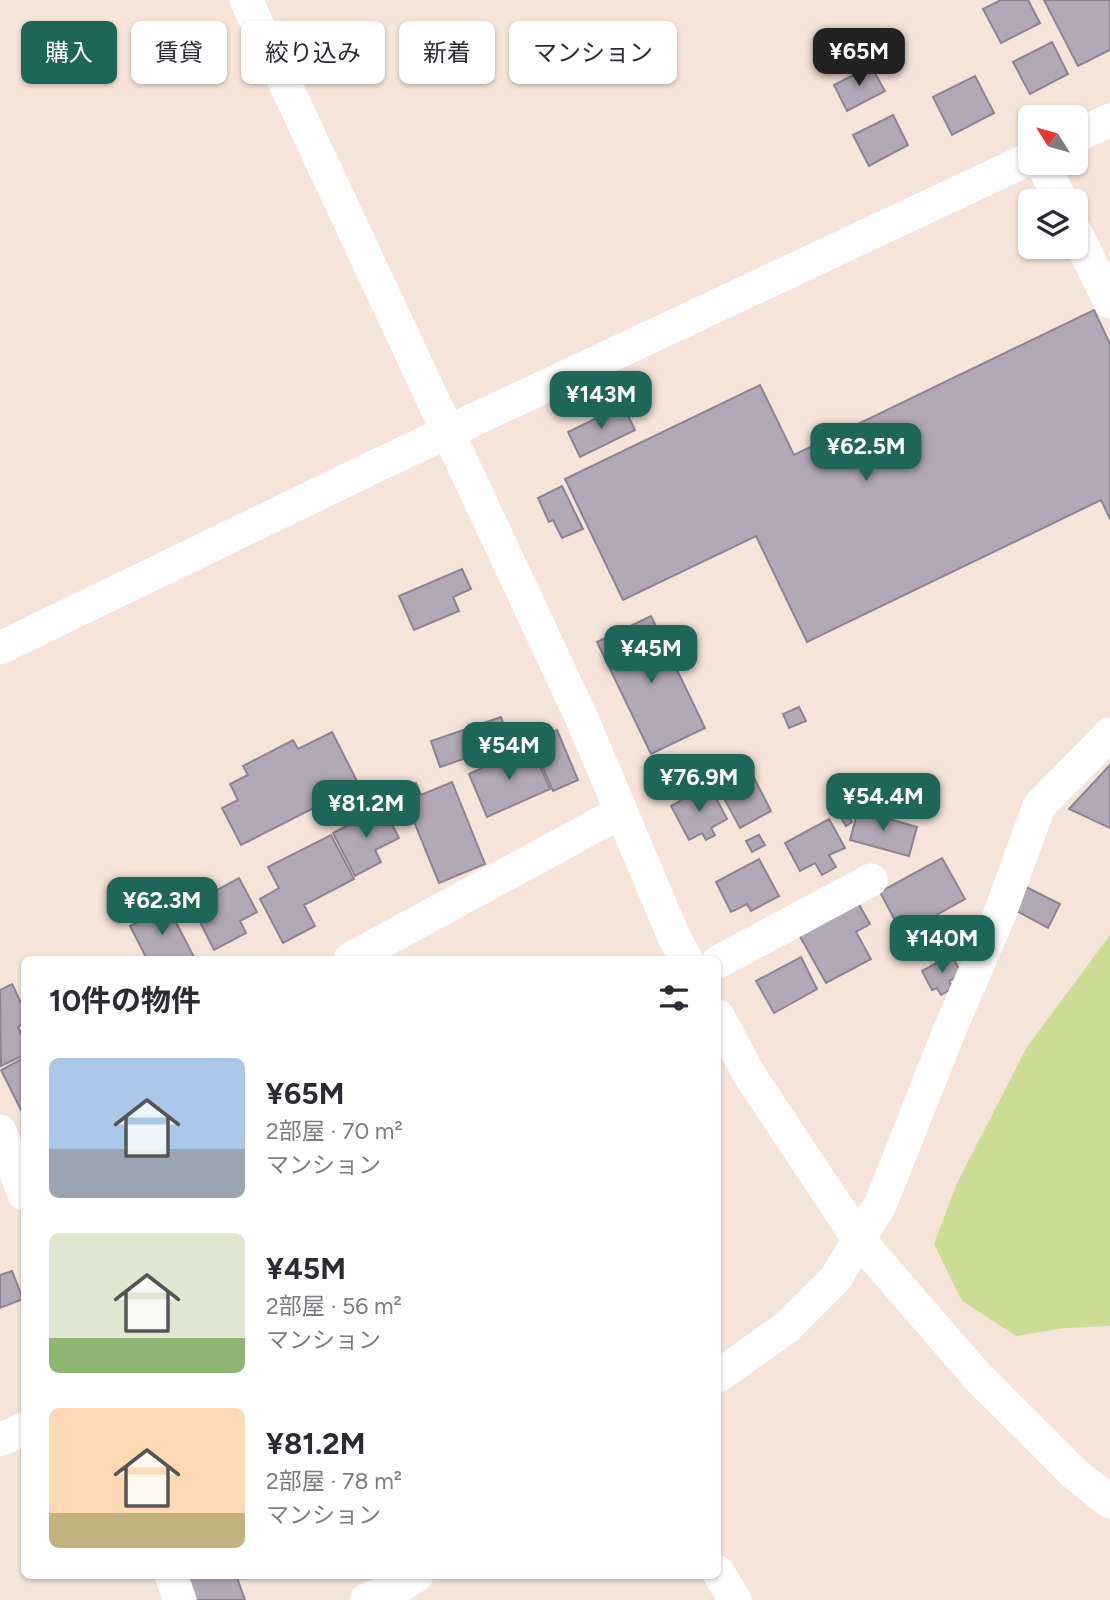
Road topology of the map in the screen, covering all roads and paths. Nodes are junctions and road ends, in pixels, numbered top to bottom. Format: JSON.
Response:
{"nodes":[{"id":1,"x":246,"y":0,"type":"edge"},
{"id":2,"x":1110,"y":120,"type":"edge"},
{"id":3,"x":1088,"y":130,"type":"edge"},
{"id":4,"x":1018,"y":164,"type":"edge"},
{"id":5,"x":1088,"y":257,"type":"edge"},
{"id":6,"x":1110,"y":302,"type":"edge"},
{"id":7,"x":449,"y":432,"type":"junction"},
{"id":8,"x":0,"y":648,"type":"edge"},
{"id":9,"x":1110,"y":734,"type":"edge"},
{"id":10,"x":621,"y":812,"type":"junction"},
{"id":11,"x":871,"y":880,"type":"dead end"},
{"id":12,"x":356,"y":956,"type":"edge"},
{"id":13,"x":684,"y":956,"type":"edge"},
{"id":14,"x":721,"y":960,"type":"edge"},
{"id":15,"x":721,"y":1022,"type":"edge"},
{"id":16,"x":10,"y":1137,"type":"edge"},
{"id":17,"x":21,"y":1182,"type":"edge"},
{"id":18,"x":859,"y":1240,"type":"junction"},
{"id":19,"x":721,"y":1374,"type":"edge"},
{"id":20,"x":21,"y":1430,"type":"edge"},
{"id":21,"x":0,"y":1440,"type":"edge"},
{"id":22,"x":1110,"y":1502,"type":"edge"},
{"id":23,"x":172,"y":1579,"type":"edge"},
{"id":24,"x":410,"y":1586,"type":"edge"},
{"id":25,"x":180,"y":1600,"type":"edge"},
{"id":26,"x":366,"y":1600,"type":"edge"}],
"edges":[{"from":1,"to":7,"type":"street"},
{"from":2,"to":3,"type":"street"},
{"from":4,"to":7,"type":"street"},
{"from":5,"to":6,"type":"street"},
{"from":7,"to":8,"type":"street"},
{"from":7,"to":10,"type":"street"},
{"from":9,"to":18,"type":"street"},
{"from":10,"to":12,"type":"street"},
{"from":10,"to":13,"type":"street"},
{"from":11,"to":14,"type":"street"},
{"from":15,"to":18,"type":"street"},
{"from":16,"to":17,"type":"street"},
{"from":18,"to":19,"type":"street"},
{"from":18,"to":22,"type":"street"},
{"from":20,"to":21,"type":"street"},
{"from":23,"to":25,"type":"street"},
{"from":24,"to":26,"type":"street"}]}
